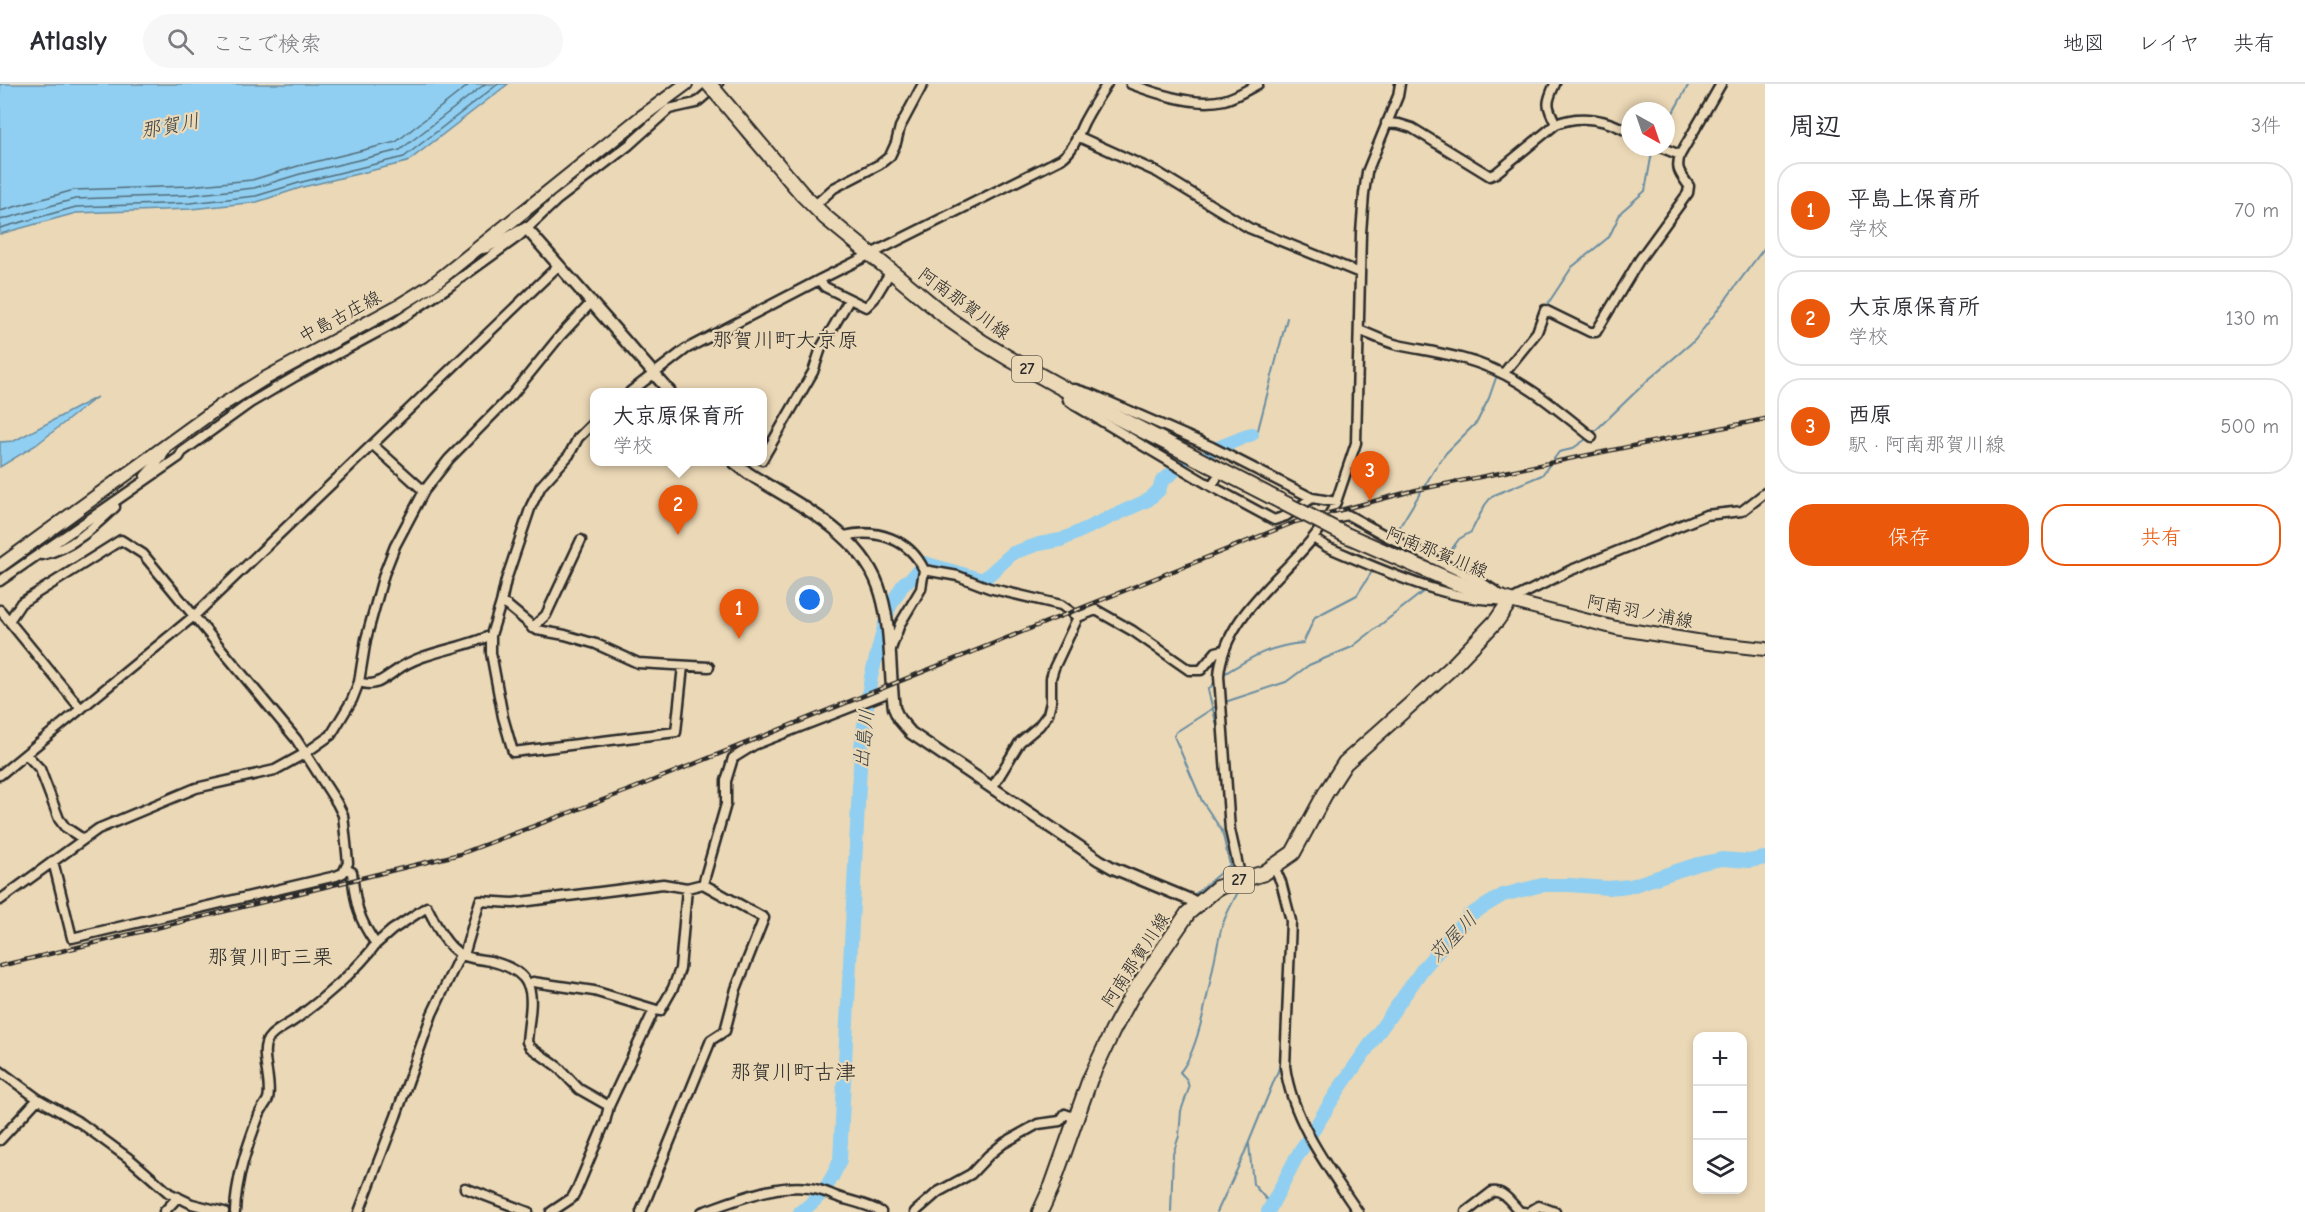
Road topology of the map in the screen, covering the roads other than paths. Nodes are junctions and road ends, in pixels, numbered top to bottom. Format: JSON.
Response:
{"nodes":[{"id":1,"x":686,"y":84,"type":"edge"},
{"id":2,"x":709,"y":84,"type":"edge"},
{"id":3,"x":718,"y":84,"type":"edge"},
{"id":4,"x":923,"y":84,"type":"edge"},
{"id":5,"x":1107,"y":84,"type":"edge"},
{"id":6,"x":1131,"y":84,"type":"edge"},
{"id":7,"x":1258,"y":84,"type":"edge"},
{"id":8,"x":1400,"y":84,"type":"edge"},
{"id":9,"x":1555,"y":84,"type":"edge"},
{"id":10,"x":1721,"y":84,"type":"edge"},
{"id":11,"x":1386,"y":123,"type":"junction"},
{"id":12,"x":1556,"y":124,"type":"junction"},
{"id":13,"x":1621,"y":128,"type":"edge"},
{"id":14,"x":1077,"y":136,"type":"junction"},
{"id":15,"x":1675,"y":153,"type":"edge"},
{"id":16,"x":1680,"y":155,"type":"junction"},
{"id":17,"x":814,"y":206,"type":"junction"},
{"id":18,"x":526,"y":228,"type":"junction"},
{"id":19,"x":477,"y":250,"type":"junction"},
{"id":20,"x":871,"y":254,"type":"junction"},
{"id":21,"x":558,"y":266,"type":"junction"},
{"id":22,"x":891,"y":271,"type":"junction"},
{"id":23,"x":1360,"y":273,"type":"junction"},
{"id":24,"x":819,"y":279,"type":"junction"},
{"id":25,"x":849,"y":300,"type":"junction"},
{"id":26,"x":591,"y":303,"type":"junction"},
{"id":27,"x":1359,"y":330,"type":"junction"},
{"id":28,"x":1500,"y":373,"type":"junction"},
{"id":29,"x":654,"y":374,"type":"junction"},
{"id":30,"x":636,"y":388,"type":"edge"},
{"id":31,"x":666,"y":388,"type":"edge"},
{"id":32,"x":1065,"y":390,"type":"junction"},
{"id":33,"x":590,"y":426,"type":"edge"},
{"id":34,"x":1589,"y":435,"type":"dead end"},
{"id":35,"x":167,"y":445,"type":"junction"},
{"id":36,"x":374,"y":445,"type":"junction"},
{"id":37,"x":767,"y":452,"type":"edge"},
{"id":38,"x":739,"y":466,"type":"edge"},
{"id":39,"x":760,"y":466,"type":"edge"},
{"id":40,"x":755,"y":478,"type":"junction"},
{"id":41,"x":133,"y":489,"type":"junction"},
{"id":42,"x":424,"y":491,"type":"junction"},
{"id":43,"x":1765,"y":493,"type":"edge"},
{"id":44,"x":1312,"y":498,"type":"junction"},
{"id":45,"x":1336,"y":502,"type":"junction"},
{"id":46,"x":1329,"y":519,"type":"junction"},
{"id":47,"x":844,"y":536,"type":"junction"},
{"id":48,"x":1313,"y":538,"type":"junction"},
{"id":49,"x":581,"y":540,"type":"dead end"},
{"id":50,"x":0,"y":566,"type":"edge"},
{"id":51,"x":924,"y":570,"type":"junction"},
{"id":52,"x":0,"y":581,"type":"edge"},
{"id":53,"x":1510,"y":601,"type":"junction"},
{"id":54,"x":501,"y":603,"type":"junction"},
{"id":55,"x":0,"y":610,"type":"edge"},
{"id":56,"x":194,"y":616,"type":"junction"},
{"id":57,"x":1078,"y":617,"type":"junction"},
{"id":58,"x":9,"y":621,"type":"junction"},
{"id":59,"x":532,"y":628,"type":"junction"},
{"id":60,"x":491,"y":635,"type":"junction"},
{"id":61,"x":1765,"y":649,"type":"edge"},
{"id":62,"x":1224,"y":650,"type":"junction"},
{"id":63,"x":890,"y":653,"type":"junction"},
{"id":64,"x":683,"y":666,"type":"junction"},
{"id":65,"x":709,"y":667,"type":"dead end"},
{"id":66,"x":359,"y":681,"type":"junction"},
{"id":67,"x":892,"y":691,"type":"junction"},
{"id":68,"x":81,"y":709,"type":"junction"},
{"id":69,"x":26,"y":754,"type":"junction"},
{"id":70,"x":304,"y":754,"type":"junction"},
{"id":71,"x":0,"y":775,"type":"edge"},
{"id":72,"x":992,"y":788,"type":"junction"},
{"id":73,"x":83,"y":839,"type":"junction"},
{"id":74,"x":53,"y":861,"type":"junction"},
{"id":75,"x":1274,"y":867,"type":"junction"},
{"id":76,"x":346,"y":869,"type":"junction"},
{"id":77,"x":1241,"y":879,"type":"junction"},
{"id":78,"x":703,"y":884,"type":"junction"},
{"id":79,"x":687,"y":888,"type":"junction"},
{"id":80,"x":0,"y":900,"type":"edge"},
{"id":81,"x":1198,"y":903,"type":"junction"},
{"id":82,"x":376,"y":944,"type":"junction"},
{"id":83,"x":462,"y":955,"type":"junction"},
{"id":84,"x":527,"y":984,"type":"junction"},
{"id":85,"x":654,"y":1010,"type":"junction"},
{"id":86,"x":0,"y":1071,"type":"edge"},
{"id":87,"x":38,"y":1099,"type":"junction"},
{"id":88,"x":609,"y":1106,"type":"junction"},
{"id":89,"x":1071,"y":1116,"type":"junction"},
{"id":90,"x":0,"y":1140,"type":"edge"},
{"id":91,"x":465,"y":1188,"type":"dead end"},
{"id":92,"x":178,"y":1197,"type":"junction"},
{"id":93,"x":164,"y":1212,"type":"edge"},
{"id":94,"x":224,"y":1212,"type":"edge"},
{"id":95,"x":235,"y":1212,"type":"edge"},
{"id":96,"x":359,"y":1212,"type":"edge"},
{"id":97,"x":528,"y":1212,"type":"edge"},
{"id":98,"x":551,"y":1212,"type":"edge"},
{"id":99,"x":641,"y":1212,"type":"edge"},
{"id":100,"x":702,"y":1212,"type":"edge"},
{"id":101,"x":880,"y":1212,"type":"edge"},
{"id":102,"x":915,"y":1212,"type":"edge"},
{"id":103,"x":1040,"y":1212,"type":"edge"},
{"id":104,"x":1358,"y":1212,"type":"edge"},
{"id":105,"x":1466,"y":1212,"type":"edge"},
{"id":106,"x":1524,"y":1212,"type":"edge"},
{"id":107,"x":1529,"y":1212,"type":"edge"},
{"id":108,"x":1555,"y":1212,"type":"edge"}],
"edges":[{"from":1,"to":19,"type":"main road","name":"中島古庄線"},
{"from":2,"to":17,"type":"main road","name":"阿南那賀川線","number":"27","bridge":true},
{"from":3,"to":18,"type":"street"},
{"from":4,"to":17,"type":"street"},
{"from":5,"to":14,"type":"street"},
{"from":6,"to":7,"type":"street"},
{"from":8,"to":11,"type":"street"},
{"from":9,"to":12,"type":"street"},
{"from":10,"to":16,"type":"street"},
{"from":11,"to":12,"type":"street"},
{"from":11,"to":23,"type":"street"},
{"from":12,"to":13,"type":"street"},
{"from":14,"to":20,"type":"street"},
{"from":14,"to":23,"type":"street"},
{"from":15,"to":16,"type":"street"},
{"from":16,"to":28,"type":"street"},
{"from":17,"to":20,"type":"main road","name":"阿南那賀川線","number":"27"},
{"from":18,"to":19,"type":"street"},
{"from":18,"to":21,"type":"street"},
{"from":18,"to":41,"type":"street"},
{"from":19,"to":35,"type":"main road","name":"中島古庄線"},
{"from":20,"to":22,"type":"main road","name":"阿南那賀川線","number":"27"},
{"from":20,"to":24,"type":"street"},
{"from":21,"to":26,"type":"street"},
{"from":21,"to":36,"type":"street"},
{"from":22,"to":25,"type":"street"},
{"from":22,"to":32,"type":"main road","name":"阿南那賀川線","number":"27"},
{"from":23,"to":27,"type":"street"},
{"from":24,"to":25,"type":"street"},
{"from":24,"to":29,"type":"street"},
{"from":25,"to":37,"type":"street"},
{"from":26,"to":29,"type":"street"},
{"from":26,"to":42,"type":"street"},
{"from":27,"to":28,"type":"street"},
{"from":27,"to":45,"type":"street"},
{"from":28,"to":34,"type":"street"},
{"from":29,"to":30,"type":"street"},
{"from":29,"to":31,"type":"street"},
{"from":32,"to":44,"type":"street"},
{"from":32,"to":44,"type":"street"},
{"from":32,"to":53,"type":"main road","name":"阿南那賀川線","number":"27","bridge":true},
{"from":33,"to":54,"type":"street"},
{"from":35,"to":41,"type":"street"},
{"from":35,"to":50,"type":"main road","name":"中島古庄線"},
{"from":36,"to":42,"type":"street"},
{"from":36,"to":56,"type":"street"},
{"from":38,"to":40,"type":"street"},
{"from":39,"to":40,"type":"street"},
{"from":40,"to":47,"type":"street"},
{"from":41,"to":52,"type":"street"},
{"from":42,"to":66,"type":"street"},
{"from":43,"to":53,"type":"street"},
{"from":44,"to":45,"type":"street"},
{"from":45,"to":46,"type":"street"},
{"from":46,"to":48,"type":"street"},
{"from":46,"to":53,"type":"street"},
{"from":47,"to":51,"type":"street"},
{"from":47,"to":63,"type":"street"},
{"from":48,"to":53,"type":"street"},
{"from":48,"to":62,"type":"street"},
{"from":49,"to":59,"type":"street"},
{"from":51,"to":57,"type":"street"},
{"from":51,"to":63,"type":"street"},
{"from":53,"to":61,"type":"main road","name":"阿南羽ノ浦線"},
{"from":53,"to":75,"type":"main road","name":"阿南那賀川線","number":"27"},
{"from":54,"to":59,"type":"street"},
{"from":54,"to":60,"type":"street"},
{"from":55,"to":58,"type":"street"},
{"from":56,"to":58,"type":"street"},
{"from":56,"to":68,"type":"street"},
{"from":56,"to":70,"type":"street"},
{"from":57,"to":62,"type":"street"},
{"from":57,"to":72,"type":"street"},
{"from":58,"to":68,"type":"street"},
{"from":59,"to":64,"type":"street"},
{"from":60,"to":64,"type":"street"},
{"from":60,"to":66,"type":"street"},
{"from":62,"to":77,"type":"street"},
{"from":63,"to":67,"type":"street"},
{"from":64,"to":65,"type":"street"},
{"from":66,"to":70,"type":"street"},
{"from":67,"to":72,"type":"street"},
{"from":67,"to":78,"type":"street"},
{"from":68,"to":69,"type":"street"},
{"from":69,"to":71,"type":"street"},
{"from":69,"to":73,"type":"street"},
{"from":70,"to":73,"type":"street"},
{"from":70,"to":76,"type":"street"},
{"from":72,"to":81,"type":"street"},
{"from":73,"to":74,"type":"street"},
{"from":74,"to":76,"type":"street"},
{"from":74,"to":80,"type":"street"},
{"from":75,"to":77,"type":"main road","name":"阿南那賀川線","number":"27"},
{"from":75,"to":104,"type":"street"},
{"from":76,"to":82,"type":"street"},
{"from":77,"to":81,"type":"main road","name":"阿南那賀川線","number":"27"},
{"from":78,"to":79,"type":"street"},
{"from":78,"to":99,"type":"street"},
{"from":79,"to":83,"type":"street"},
{"from":79,"to":85,"type":"street"},
{"from":81,"to":89,"type":"main road","name":"阿南那賀川線","number":"27"},
{"from":82,"to":83,"type":"street"},
{"from":82,"to":95,"type":"street"},
{"from":83,"to":84,"type":"street"},
{"from":83,"to":96,"type":"street"},
{"from":84,"to":85,"type":"street"},
{"from":84,"to":88,"type":"street"},
{"from":85,"to":88,"type":"street"},
{"from":86,"to":87,"type":"street"},
{"from":87,"to":90,"type":"street"},
{"from":87,"to":92,"type":"street"},
{"from":88,"to":98,"type":"street"},
{"from":89,"to":102,"type":"street"},
{"from":89,"to":103,"type":"main road","name":"阿南那賀川線","number":"27"},
{"from":91,"to":97,"type":"street"},
{"from":92,"to":93,"type":"street"},
{"from":92,"to":94,"type":"street"},
{"from":100,"to":101,"type":"street"},
{"from":105,"to":106,"type":"street"},
{"from":107,"to":108,"type":"street"}]}
